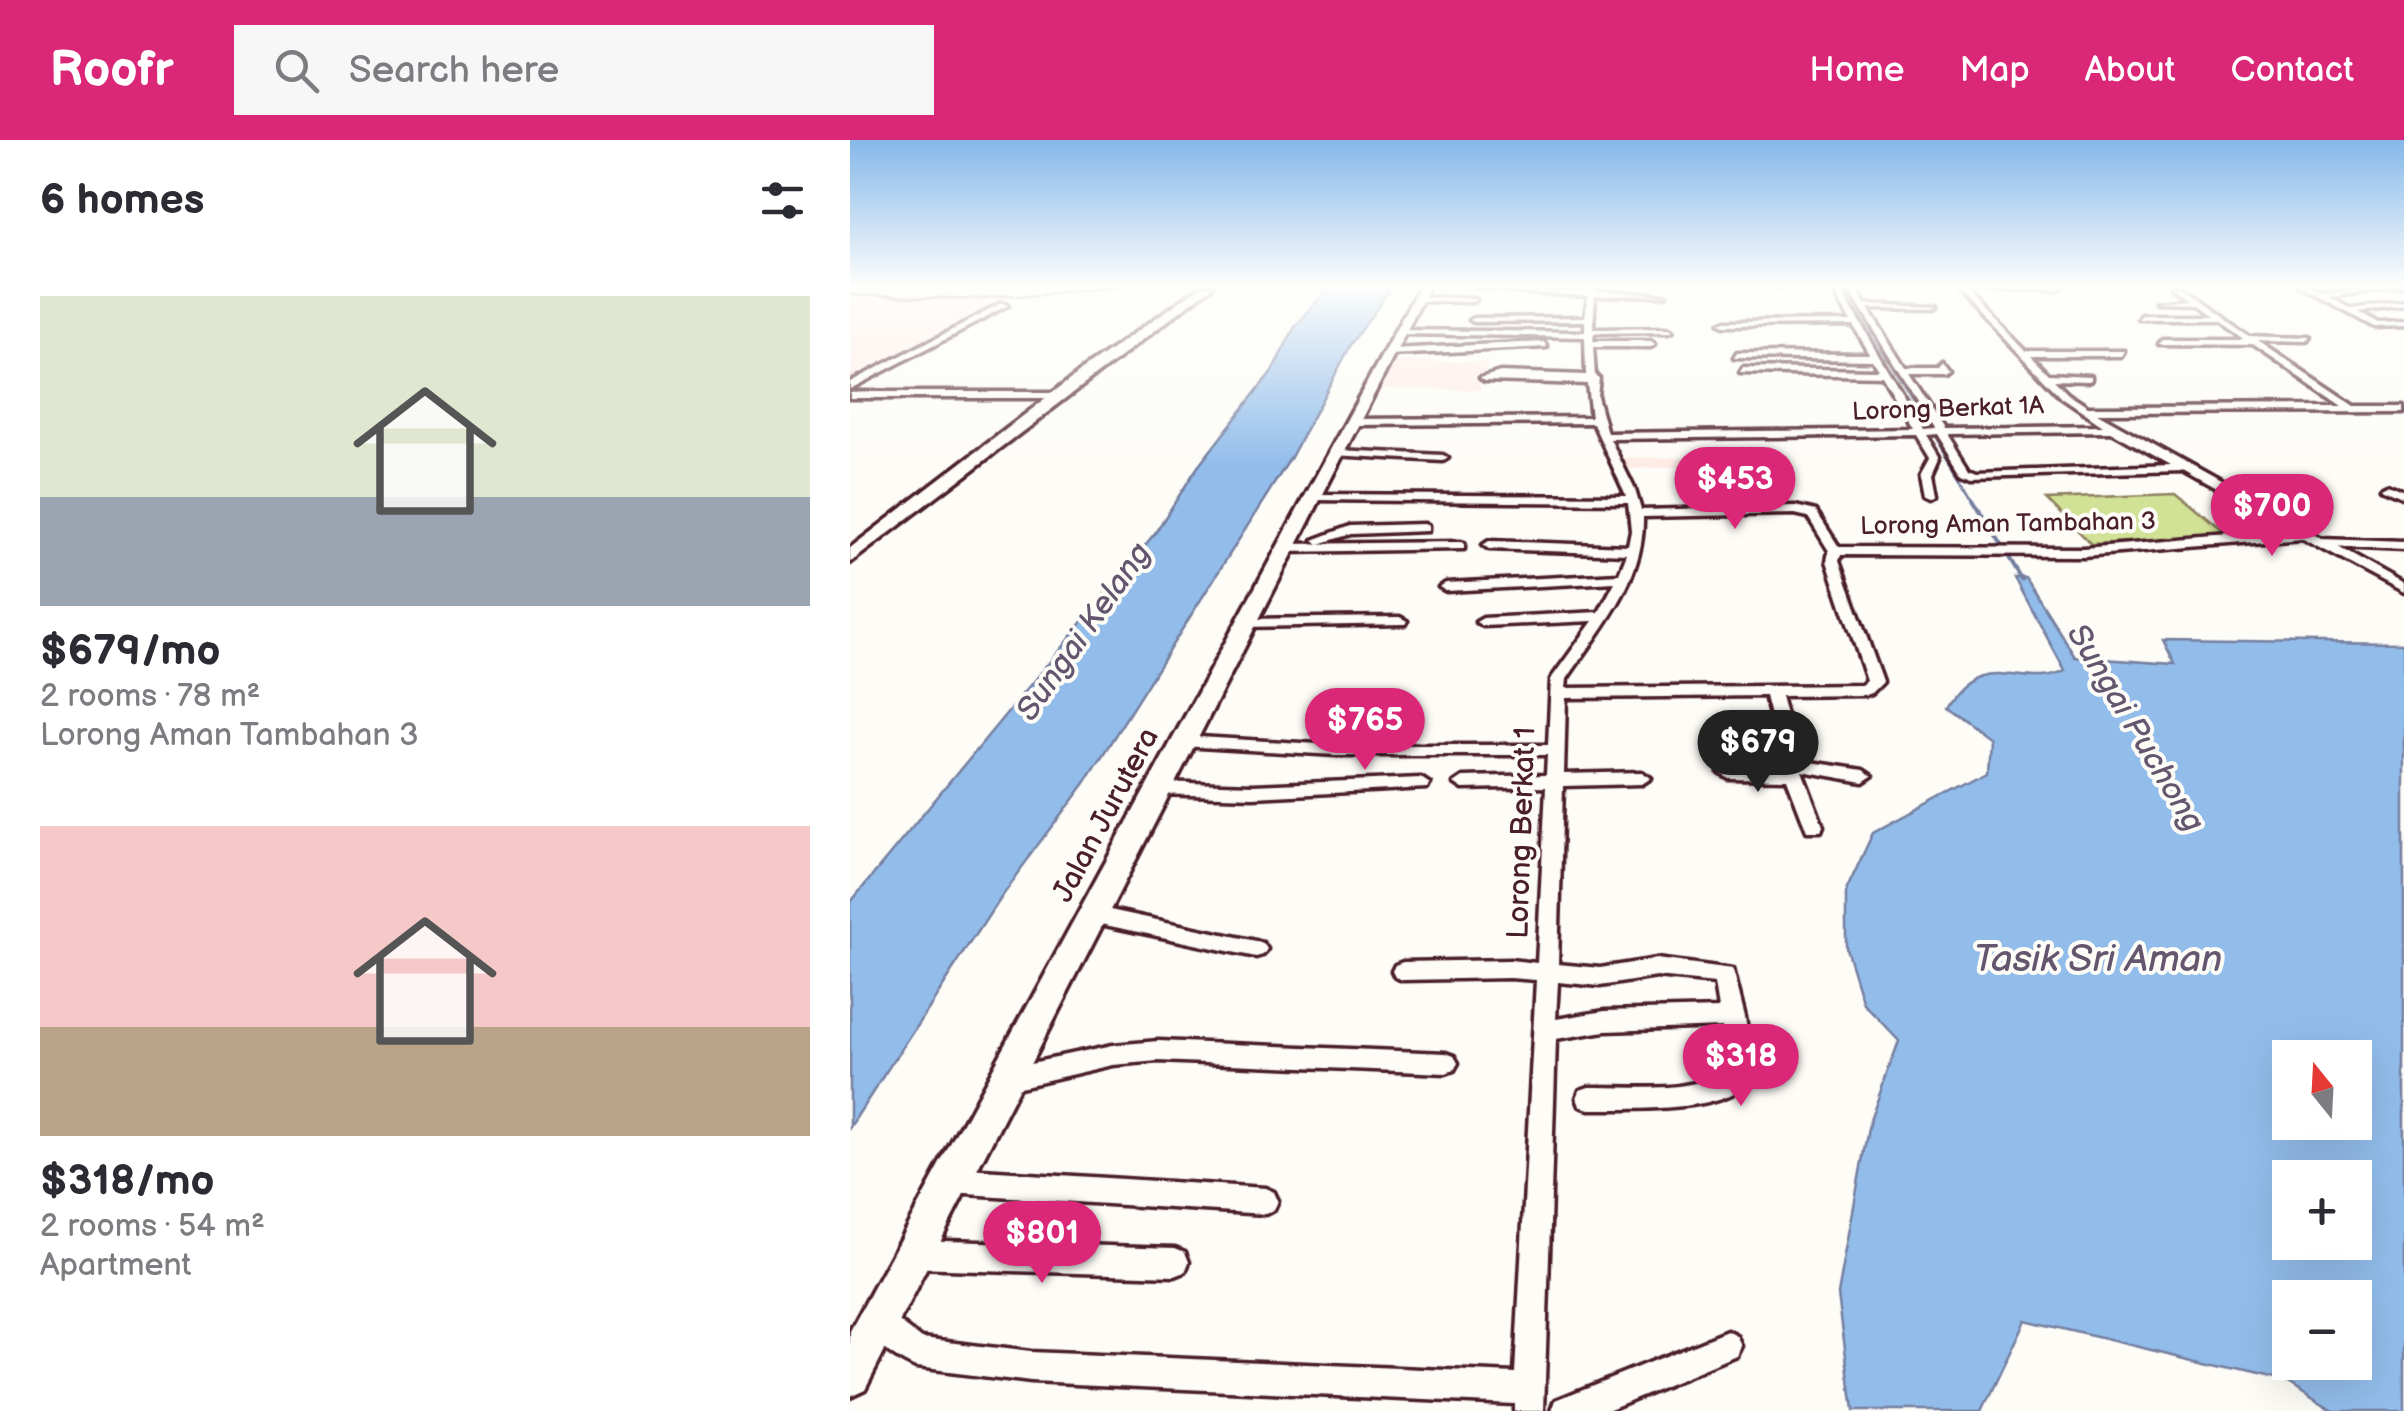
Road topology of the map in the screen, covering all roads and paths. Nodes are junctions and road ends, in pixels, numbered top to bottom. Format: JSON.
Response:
{"nodes":[{"id":1,"x":926,"y":346,"type":"edge"},
{"id":2,"x":1126,"y":346,"type":"edge"},
{"id":3,"x":1393,"y":346,"type":"edge"},
{"id":4,"x":1591,"y":346,"type":"edge"},
{"id":5,"x":1869,"y":346,"type":"edge"},
{"id":6,"x":1886,"y":346,"type":"edge"},
{"id":7,"x":2019,"y":346,"type":"edge"},
{"id":8,"x":2262,"y":346,"type":"edge"},
{"id":9,"x":2026,"y":353,"type":"junction"},
{"id":10,"x":2121,"y":353,"type":"dead end"},
{"id":11,"x":1737,"y":356,"type":"dead end"},
{"id":12,"x":1875,"y":357,"type":"junction"},
{"id":13,"x":1942,"y":366,"type":"dead end"},
{"id":14,"x":1744,"y":370,"type":"dead end"},
{"id":15,"x":1902,"y":371,"type":"junction"},
{"id":16,"x":1884,"y":372,"type":"junction"},
{"id":17,"x":2049,"y":378,"type":"junction"},
{"id":18,"x":2088,"y":378,"type":"dead end"},
{"id":19,"x":1594,"y":380,"type":"junction"},
{"id":20,"x":850,"y":386,"type":"edge"},
{"id":21,"x":850,"y":395,"type":"edge"},
{"id":22,"x":1059,"y":395,"type":"junction"},
{"id":23,"x":2284,"y":409,"type":"junction"},
{"id":24,"x":2352,"y":409,"type":"junction"},
{"id":25,"x":2086,"y":410,"type":"junction"},
{"id":26,"x":2404,"y":410,"type":"edge"},
{"id":27,"x":1353,"y":422,"type":"junction"},
{"id":28,"x":2311,"y":426,"type":"dead end"},
{"id":29,"x":1600,"y":428,"type":"junction"},
{"id":30,"x":2114,"y":428,"type":"junction"},
{"id":31,"x":1928,"y":429,"type":"junction"},
{"id":32,"x":1336,"y":453,"type":"junction"},
{"id":33,"x":1443,"y":458,"type":"dead end"},
{"id":34,"x":2184,"y":468,"type":"junction"},
{"id":35,"x":2387,"y":487,"type":"dead end"},
{"id":36,"x":2404,"y":494,"type":"edge"},
{"id":37,"x":1931,"y":495,"type":"dead end"},
{"id":38,"x":1312,"y":497,"type":"junction"},
{"id":39,"x":1632,"y":507,"type":"junction"},
{"id":40,"x":1424,"y":528,"type":"dead end"},
{"id":41,"x":2301,"y":534,"type":"junction"},
{"id":42,"x":2316,"y":543,"type":"junction"},
{"id":43,"x":1287,"y":544,"type":"junction"},
{"id":44,"x":1489,"y":545,"type":"dead end"},
{"id":45,"x":1460,"y":546,"type":"dead end"},
{"id":46,"x":2404,"y":546,"type":"edge"},
{"id":47,"x":1632,"y":550,"type":"junction"},
{"id":48,"x":1835,"y":551,"type":"junction"},
{"id":49,"x":850,"y":558,"type":"edge"},
{"id":50,"x":1623,"y":578,"type":"junction"},
{"id":51,"x":1446,"y":587,"type":"dead end"},
{"id":52,"x":2404,"y":590,"type":"edge"},
{"id":53,"x":1602,"y":616,"type":"junction"},
{"id":54,"x":1400,"y":621,"type":"dead end"},
{"id":55,"x":1483,"y":622,"type":"dead end"},
{"id":56,"x":1245,"y":623,"type":"junction"},
{"id":57,"x":1772,"y":692,"type":"junction"},
{"id":58,"x":1558,"y":693,"type":"junction"},
{"id":59,"x":1182,"y":741,"type":"junction"},
{"id":60,"x":1556,"y":750,"type":"junction"},
{"id":61,"x":1791,"y":768,"type":"junction"},
{"id":62,"x":1728,"y":772,"type":"dead end"},
{"id":63,"x":1863,"y":776,"type":"dead end"},
{"id":64,"x":1642,"y":778,"type":"dead end"},
{"id":65,"x":1554,"y":782,"type":"junction"},
{"id":66,"x":1463,"y":783,"type":"dead end"},
{"id":67,"x":1421,"y":784,"type":"dead end"},
{"id":68,"x":1157,"y":788,"type":"junction"},
{"id":69,"x":1814,"y":826,"type":"dead end"},
{"id":70,"x":1090,"y":914,"type":"junction"},
{"id":71,"x":1256,"y":949,"type":"dead end"},
{"id":72,"x":1403,"y":971,"type":"dead end"},
{"id":73,"x":1546,"y":973,"type":"junction"},
{"id":74,"x":1734,"y":1018,"type":"junction"},
{"id":75,"x":1544,"y":1031,"type":"junction"},
{"id":76,"x":1446,"y":1063,"type":"dead end"},
{"id":77,"x":1004,"y":1079,"type":"junction"},
{"id":78,"x":1589,"y":1098,"type":"dead end"},
{"id":79,"x":950,"y":1181,"type":"junction"},
{"id":80,"x":1266,"y":1201,"type":"dead end"},
{"id":81,"x":911,"y":1254,"type":"junction"},
{"id":82,"x":1175,"y":1262,"type":"dead end"},
{"id":83,"x":878,"y":1323,"type":"junction"},
{"id":84,"x":1727,"y":1346,"type":"dead end"},
{"id":85,"x":850,"y":1374,"type":"edge"},
{"id":86,"x":1529,"y":1400,"type":"edge"},
{"id":87,"x":1567,"y":1411,"type":"edge"}],
"edges":[{"from":1,"to":20,"type":"street"},
{"from":2,"to":22,"type":"street"},
{"from":3,"to":27,"type":"street","name":"Jalan Jurutera"},
{"from":4,"to":19,"type":"street","name":"Lorong Berkat 1"},
{"from":5,"to":12,"type":"street"},
{"from":6,"to":15,"type":"street"},
{"from":7,"to":9,"type":"street"},
{"from":8,"to":24,"type":"street"},
{"from":9,"to":10,"type":"street"},
{"from":9,"to":17,"type":"street"},
{"from":11,"to":12,"type":"street"},
{"from":12,"to":16,"type":"street"},
{"from":13,"to":15,"type":"street"},
{"from":14,"to":16,"type":"street"},
{"from":15,"to":31,"type":"street"},
{"from":16,"to":31,"type":"street"},
{"from":17,"to":18,"type":"street"},
{"from":17,"to":25,"type":"street"},
{"from":19,"to":19,"type":"street"},
{"from":19,"to":29,"type":"street","name":"Lorong Berkat 1"},
{"from":21,"to":22,"type":"street"},
{"from":22,"to":49,"type":"street"},
{"from":23,"to":24,"type":"street"},
{"from":23,"to":25,"type":"street"},
{"from":23,"to":28,"type":"street"},
{"from":24,"to":26,"type":"street"},
{"from":25,"to":30,"type":"street"},
{"from":27,"to":29,"type":"street","name":"Lorong Berkat 1A"},
{"from":27,"to":32,"type":"street","name":"Jalan Jurutera"},
{"from":29,"to":31,"type":"street","name":"Lorong Berkat 1A"},
{"from":29,"to":39,"type":"street","name":"Lorong Berkat 1"},
{"from":30,"to":31,"type":"street","name":"Lorong Berkat 1A"},
{"from":30,"to":34,"type":"street"},
{"from":31,"to":34,"type":"street"},
{"from":31,"to":37,"type":"street"},
{"from":32,"to":33,"type":"street"},
{"from":32,"to":38,"type":"street","name":"Jalan Jurutera"},
{"from":34,"to":41,"type":"street"},
{"from":35,"to":36,"type":"street"},
{"from":38,"to":39,"type":"street"},
{"from":38,"to":43,"type":"street","name":"Jalan Jurutera"},
{"from":39,"to":47,"type":"street","name":"Lorong Berkat 1"},
{"from":39,"to":48,"type":"street","name":"Lorong Aman Tambahan 3"},
{"from":40,"to":43,"type":"street"},
{"from":41,"to":42,"type":"street"},
{"from":41,"to":48,"type":"street","name":"Lorong Aman Tambahan 3"},
{"from":42,"to":46,"type":"street"},
{"from":42,"to":52,"type":"street"},
{"from":43,"to":45,"type":"street"},
{"from":43,"to":56,"type":"street","name":"Jalan Jurutera"},
{"from":44,"to":47,"type":"street"},
{"from":47,"to":50,"type":"street","name":"Lorong Berkat 1"},
{"from":48,"to":57,"type":"street","name":"Lorong Aman Tambahan 3"},
{"from":50,"to":51,"type":"street"},
{"from":50,"to":53,"type":"street","name":"Lorong Berkat 1"},
{"from":53,"to":55,"type":"street"},
{"from":53,"to":58,"type":"street","name":"Lorong Berkat 1"},
{"from":54,"to":56,"type":"street"},
{"from":56,"to":59,"type":"street","name":"Jalan Jurutera"},
{"from":57,"to":58,"type":"street","name":"Lorong Aman Tambahan 3"},
{"from":57,"to":61,"type":"street"},
{"from":58,"to":60,"type":"street","name":"Lorong Berkat 1"},
{"from":59,"to":60,"type":"street"},
{"from":59,"to":68,"type":"street","name":"Jalan Jurutera"},
{"from":60,"to":65,"type":"street","name":"Lorong Berkat 1"},
{"from":61,"to":62,"type":"street"},
{"from":61,"to":63,"type":"street"},
{"from":61,"to":69,"type":"street"},
{"from":64,"to":65,"type":"street"},
{"from":65,"to":66,"type":"street"},
{"from":65,"to":73,"type":"street","name":"Lorong Berkat 1"},
{"from":67,"to":68,"type":"street"},
{"from":68,"to":70,"type":"street","name":"Jalan Jurutera"},
{"from":70,"to":71,"type":"street"},
{"from":70,"to":77,"type":"street","name":"Jalan Jurutera"},
{"from":72,"to":73,"type":"street"},
{"from":73,"to":74,"type":"street"},
{"from":73,"to":75,"type":"street","name":"Lorong Berkat 1"},
{"from":74,"to":75,"type":"street"},
{"from":74,"to":78,"type":"street"},
{"from":75,"to":86,"type":"street","name":"Lorong Berkat 1"},
{"from":76,"to":77,"type":"street"},
{"from":77,"to":79,"type":"street","name":"Jalan Jurutera"},
{"from":79,"to":80,"type":"street"},
{"from":79,"to":81,"type":"street","name":"Jalan Jurutera"},
{"from":81,"to":82,"type":"street"},
{"from":81,"to":83,"type":"street","name":"Jalan Jurutera"},
{"from":83,"to":85,"type":"street","name":"Jalan Jurutera"},
{"from":83,"to":86,"type":"street"},
{"from":84,"to":87,"type":"street"}]}
